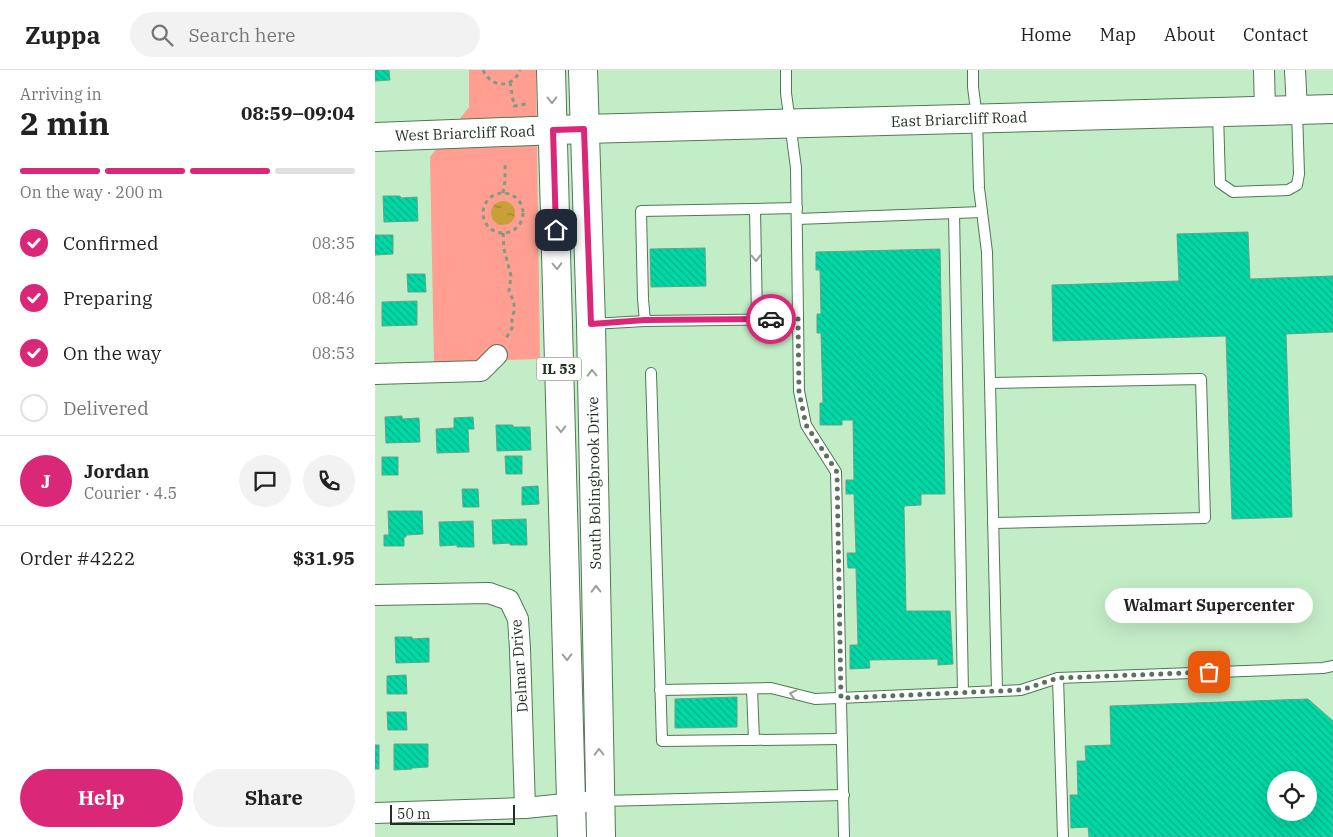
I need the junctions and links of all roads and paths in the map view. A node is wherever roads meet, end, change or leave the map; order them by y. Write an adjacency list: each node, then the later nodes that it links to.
1 (483, 70): 9 (path)
2 (520, 70): 9 (path)
3 (551, 70): 18 (main road, IL 53, one-way to 18)
4 (583, 70): 17 (main road, IL 53)
5 (786, 70): 16 (lane)
6 (973, 70): 15 (lane)
7 (1264, 70): 13 (street)
8 (1295, 70): 12 (street)
9 (510, 82): 10 (path)
10 (526, 104)
11 (1333, 109): 12 (main road, East Briarcliff Road)
12 (1297, 110): 13 (main road, East Briarcliff Road); 14 (lane)
13 (1265, 111): 14 (main road, East Briarcliff Road)
14 (1218, 112): 15 (main road, East Briarcliff Road)
15 (977, 118): 16 (main road, East Briarcliff Road); 23 (lane)
16 (790, 123): 17 (main road, East Briarcliff Road); 24 (lane)
17 (584, 129): 18 (main road, West Briarcliff Road); 30 (main road, South Bolingbrook Drive / IL 53)
18 (553, 130): 19 (main road, West Briarcliff Road); 48 (main road, South Bolingbrook Drive / IL 53, one-way to 48)
19 (375, 137)
20 (505, 165): 21 (path)
21 (503, 193): 26 (path); 26 (path)
22 (755, 209): 24 (lane); 27 (lane, one-way to 27); 29 (lane)
23 (982, 212): 25 (lane); 34 (lane)
24 (797, 213): 25 (lane); 28 (lane)
25 (954, 213): 42 (lane)
26 (503, 233): 31 (path)
27 (757, 319): 28 (lane); 29 (lane)
28 (798, 319): 43 (lane)
29 (645, 320): 30 (lane)
30 (591, 324): 47 (main road, South Bolingbrook Drive / IL 53, one-way to 30)
31 (497, 355): 33 (street)
32 (651, 373): 40 (lane)
33 (375, 374)
34 (990, 383): 35 (lane); 35 (lane)
35 (993, 523): 41 (lane)
36 (375, 595): 49 (street, Delmar Drive)
37 (1333, 666): 38 (lane)
38 (1058, 678): 41 (lane); 54 (lane)
39 (752, 688): 40 (lane); 43 (lane, one-way to 39); 44 (lane)
40 (661, 690): 44 (lane)
41 (997, 690): 42 (lane)
42 (963, 692): 43 (lane)
43 (841, 698): 45 (lane)
44 (754, 740): 45 (lane)
45 (842, 740): 46 (lane)
46 (843, 795): 47 (lane); 53 (lane)
47 (601, 801): 48 (street); 52 (main road, South Bolingbrook Drive / IL 53)
48 (571, 804): 49 (street); 51 (main road, South Bolingbrook Drive / IL 53)
49 (525, 808): 50 (street)
50 (375, 813)
51 (571, 837)
52 (601, 837)
53 (845, 837)
54 (1063, 837)

